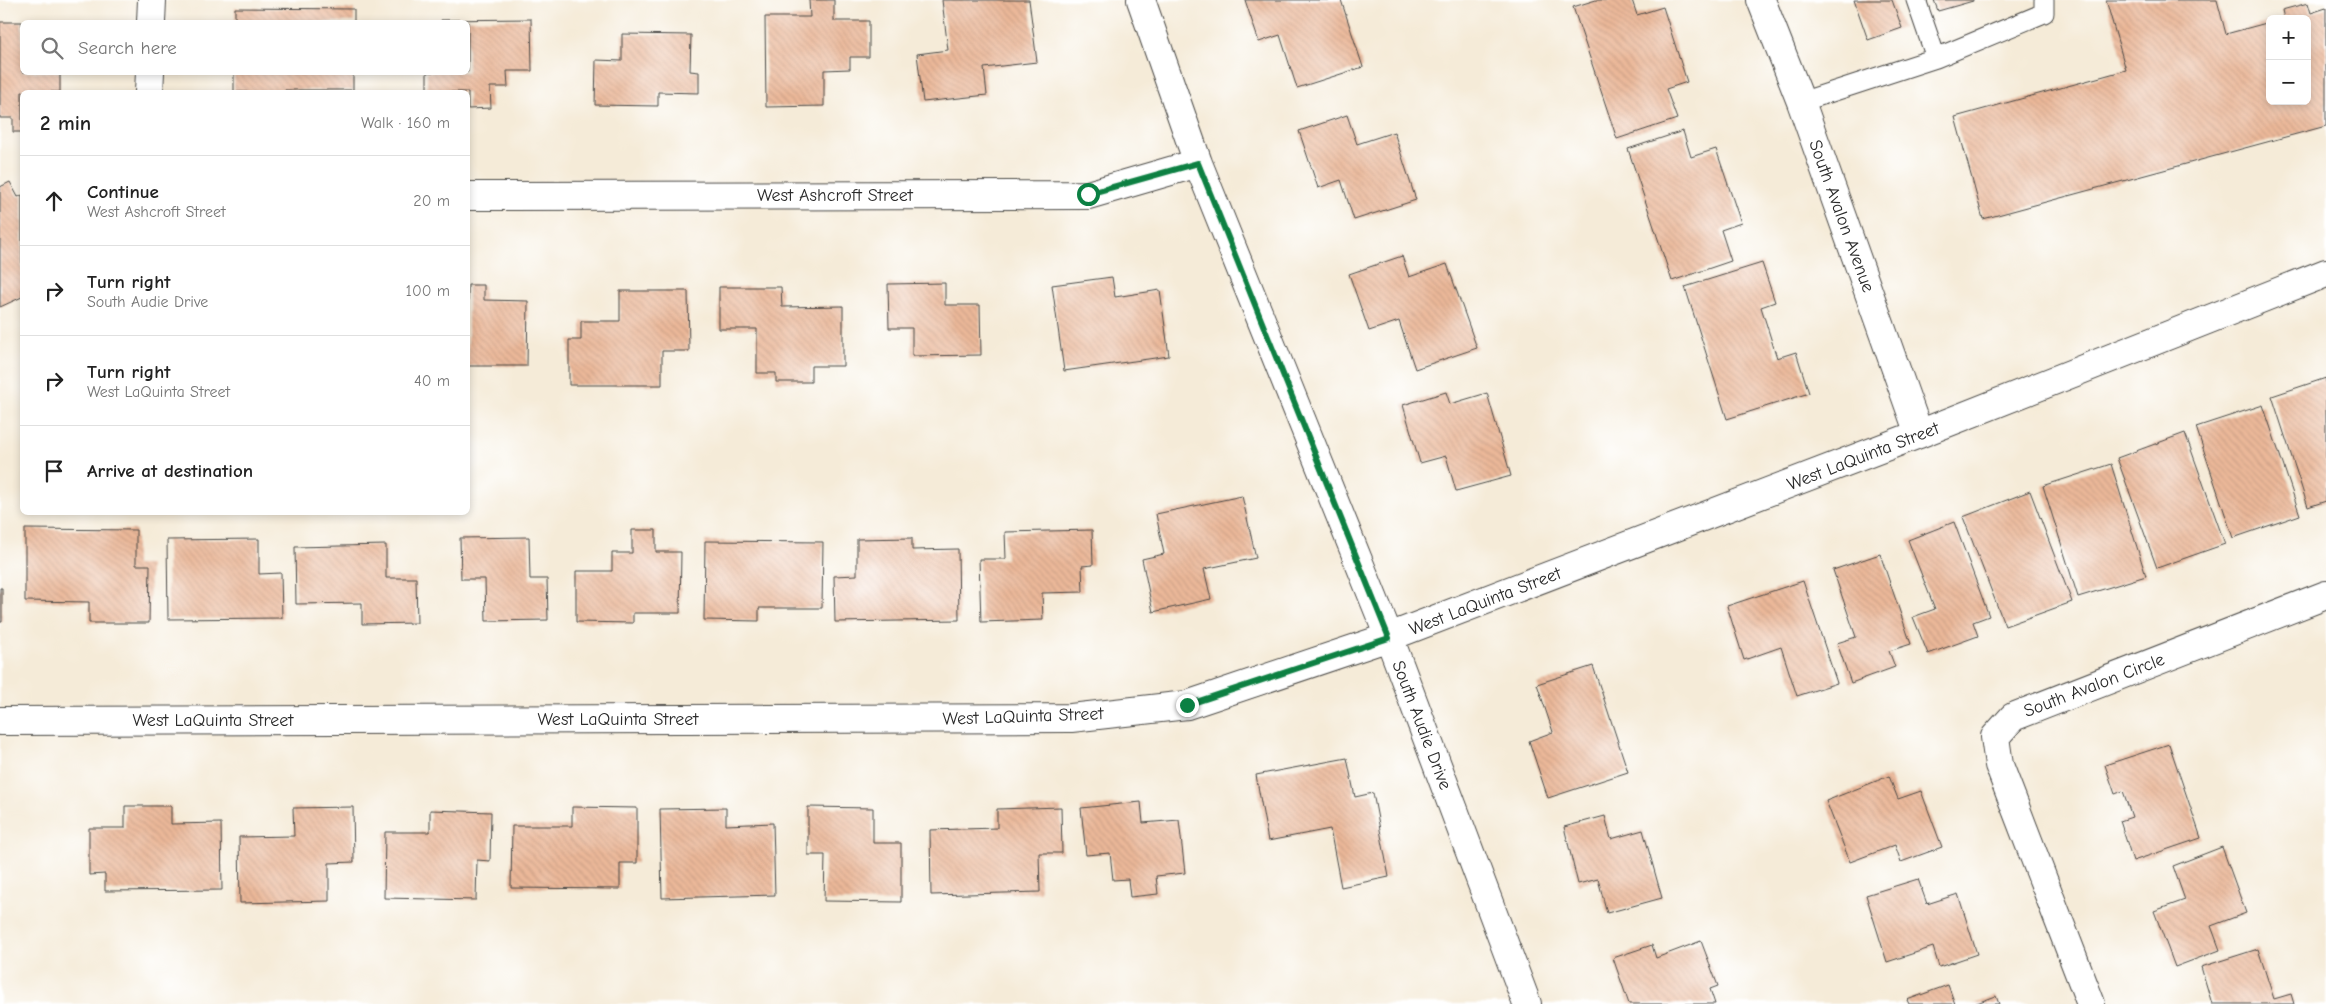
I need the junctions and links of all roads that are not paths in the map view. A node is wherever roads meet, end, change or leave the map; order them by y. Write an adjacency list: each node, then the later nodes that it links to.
1 (152, 0): 6 (street)
2 (1141, 0): 11 (street, South Audie Drive)
3 (1761, 0): 10 (street, South Avalon Avenue)
4 (1916, 0): 7 (lane)
5 (2044, 0): 7 (lane)
6 (151, 20)
7 (1936, 58): 10 (lane)
8 (150, 75): 9 (street)
9 (149, 90)
10 (1801, 102): 14 (street, South Avalon Avenue)
11 (1198, 163): 12 (street, West Ashcroft Street); 16 (street, South Audie Drive)
12 (470, 196)
13 (2326, 273): 14 (street, West LaQuinta Street)
14 (1919, 434): 16 (street, West LaQuinta Street)
15 (2326, 595): 19 (street, South Avalon Circle)
16 (1389, 638): 17 (street, West LaQuinta Street); 18 (street, South Audie Drive)
17 (0, 721)
18 (1527, 1004)
19 (2091, 1004)

